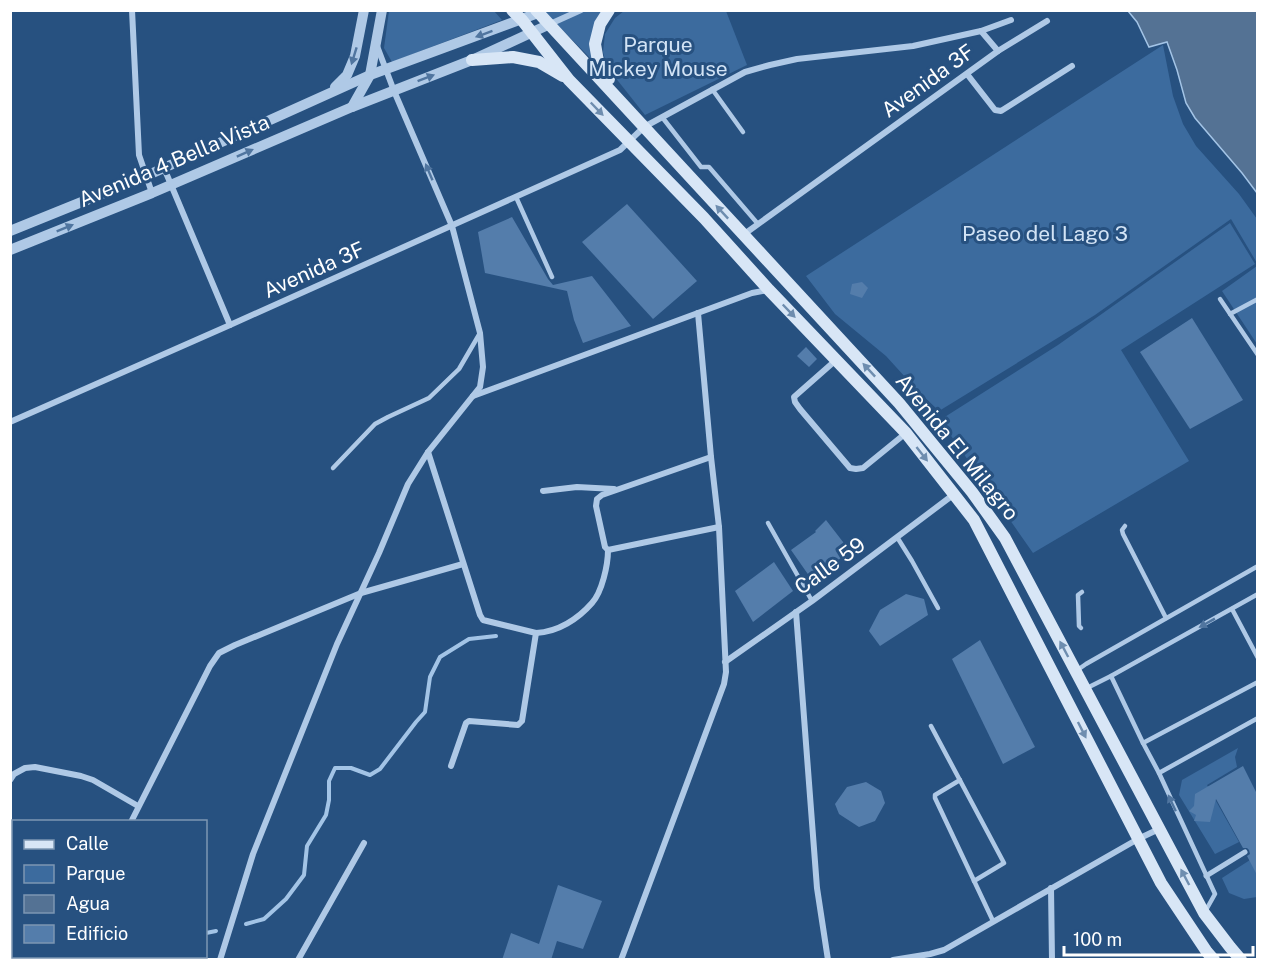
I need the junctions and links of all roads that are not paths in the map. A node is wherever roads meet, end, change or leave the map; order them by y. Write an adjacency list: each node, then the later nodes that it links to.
1 (132, 10): 32 (street)
2 (364, 10): 24 (street, Avenida 4 Bella Vista, one-way to 24)
3 (382, 10): 14 (street)
4 (512, 10): 8 (main road, Avenida El Milagro)
5 (581, 10): 11 (street)
6 (609, 10): 26 (main road)
7 (539, 11): 8 (street, Avenida 4 Bella Vista); 11 (main road, Avenida El Milagro)
8 (522, 20): 13 (main road, Avenida El Milagro); 18 (street, Avenida 4 Bella Vista, one-way to 18)
9 (1011, 20): 12 (street)
10 (1047, 21): 15 (street)
11 (550, 24): 13 (street, Avenida 4 Bella Vista); 26 (main road, Avenida El Milagro)
12 (981, 31): 15 (street, Avenida 3F); 22 (street, Avenida 3F)
13 (532, 32): 16 (street, Avenida 4 Bella Vista); 21 (main road, Avenida El Milagro)
14 (376, 44): 18 (street); 20 (street)
15 (998, 51): 19 (street, Avenida 3F)
16 (472, 60): 21 (main road); 23 (street, Avenida 4 Bella Vista, one-way to 16)
17 (1072, 66): 19 (street)
18 (386, 69): 20 (street, Avenida 4 Bella Vista); 23 (street)
19 (967, 74): 36 (street, Avenida 3F)
20 (370, 75): 24 (street, Avenida 4 Bella Vista); 25 (street)
21 (569, 80): 30 (main road, Avenida El Milagro, one-way to 30)
22 (712, 89): 27 (street, Avenida 3F); 29 (lane)
23 (394, 91): 25 (street, Avenida 4 Bella Vista); 37 (street, one-way to 23)
24 (328, 94): 31 (street, Avenida 4 Bella Vista)
25 (352, 106): 33 (street, Avenida 4 Bella Vista, one-way to 25)
26 (628, 110): 28 (main road, Avenida El Milagro)
27 (662, 117): 28 (street, Avenida 3F); 36 (lane)
28 (644, 127): 30 (street, Avenida 3F); 39 (main road, Avenida El Milagro, one-way to 28)
29 (742, 132)
30 (628, 142): 35 (street, Avenida 3F); 42 (main road, Avenida El Milagro)
31 (164, 168): 32 (street, Avenida 4 Bella Vista); 33 (street)
32 (146, 176): 34 (street); 38 (street, Avenida 4 Bella Vista)
33 (171, 185): 34 (street, Avenida 4 Bella Vista); 47 (street)
34 (152, 193): 40 (street, Avenida 4 Bella Vista, one-way to 34)
35 (516, 197): 37 (street, Avenida 3F); 41 (lane)
36 (758, 224): 39 (street, Avenida 3F)
37 (452, 226): 47 (street, Avenida 3F); 48 (street)
38 (10, 231)
39 (743, 235): 79 (main road, Avenida El Milagro, one-way to 39)
40 (10, 250)
41 (552, 277)
42 (769, 290): 45 (street); 50 (main road, Avenida El Milagro, one-way to 50)
43 (1257, 298): 46 (lane)
44 (1220, 299): 46 (lane)
45 (698, 313): 51 (street); 55 (street)
46 (1230, 314): 49 (lane)
47 (230, 325): 52 (street, Avenida 3F)
48 (480, 333): 51 (street); 56 (lane)
49 (1257, 355)
50 (836, 359): 53 (main road, Avenida El Milagro); 53 (street)
51 (473, 396): 54 (street)
52 (10, 422)
53 (906, 433): 59 (main road, Avenida El Milagro, one-way to 59)
54 (428, 452): 65 (street); 68 (street)
55 (711, 457): 57 (street); 62 (street)
56 (333, 468)
57 (617, 489): 58 (street); 64 (street)
58 (543, 491)
59 (953, 495): 63 (street, Calle 59); 93 (main road, Avenida El Milagro, one-way to 93)
60 (768, 523): 70 (lane)
61 (1125, 526): 74 (lane)
62 (720, 527): 64 (street); 78 (street)
63 (897, 537): 70 (street, Calle 59); 71 (lane)
64 (608, 550): 76 (street)
65 (463, 564): 68 (street); 76 (street)
66 (1257, 566): 74 (lane)
67 (1082, 592): 75 (lane)
68 (361, 593): 90 (street); 101 (street)
69 (1257, 594): 72 (lane)
70 (812, 601): 73 (street, Calle 59)
71 (938, 608)
72 (1232, 609): 77 (lane); 80 (lane, one-way to 80)
73 (795, 612): 78 (street, Calle 59); 104 (street)
74 (1166, 618): 79 (lane)
75 (1081, 628)
76 (536, 633): 86 (street)
77 (1257, 658)
78 (725, 662): 103 (street)
79 (1076, 671): 82 (main road, Avenida El Milagro)
80 (1111, 676): 82 (lane); 85 (lane)
81 (1257, 682): 85 (lane)
82 (1085, 689): 92 (main road, Avenida El Milagro)
83 (1257, 718): 87 (lane)
84 (931, 726): 89 (lane)
85 (1143, 743): 87 (lane)
86 (451, 766)
87 (1159, 773): 96 (lane, one-way to 87)
88 (10, 780): 90 (street)
89 (960, 780): 97 (lane); 97 (lane)
90 (138, 806): 91 (street)
91 (132, 820)
92 (1160, 828): 93 (street); 99 (main road, Avenida El Milagro, one-way to 92)
93 (1138, 839): 98 (street); 107 (main road, Avenida El Milagro)
94 (364, 843): 102 (street)
95 (1245, 852): 96 (street)
96 (1206, 876): 99 (lane)
97 (974, 881): 100 (lane)
98 (1051, 888): 100 (street); 106 (street)
99 (1204, 913): 108 (main road, Avenida El Milagro)
100 (993, 921): 105 (street)
101 (220, 960)
102 (298, 960)
103 (621, 960)
104 (828, 960)
105 (893, 960)
106 (1052, 960)
107 (1214, 960)
108 (1241, 960)

